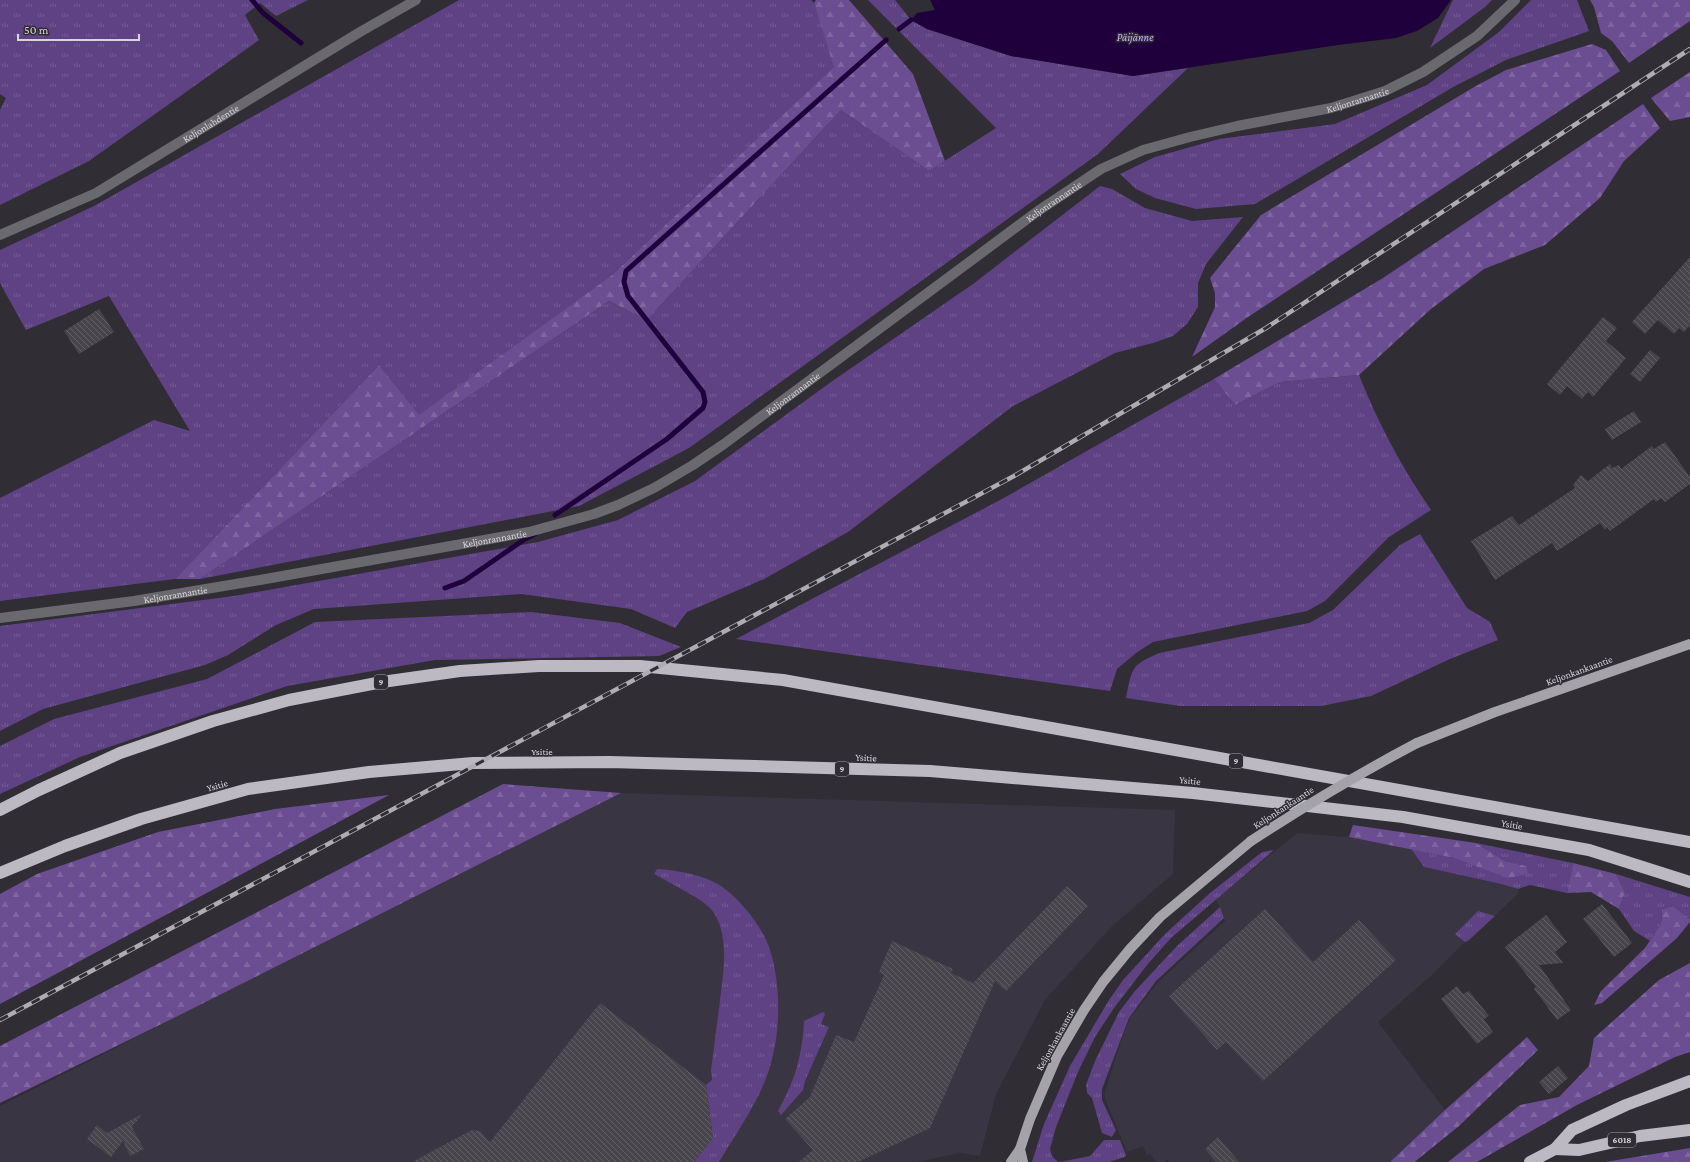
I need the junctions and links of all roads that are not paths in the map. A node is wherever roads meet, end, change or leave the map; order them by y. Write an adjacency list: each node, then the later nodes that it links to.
1 (416, 0): 3 (street, Keljonlahdentie)
2 (1515, 0): 4 (street, Keljonrannantie)
3 (0, 235)
4 (0, 618)
5 (1690, 644): 12 (main road, Keljonkankaantie, bridge)
6 (0, 810): 7 (highway, 9)
7 (1690, 842)
8 (0, 873): 9 (highway, Ysitie / 9)
9 (1690, 882)
10 (1690, 1081): 13 (highway, 6018)
11 (1690, 1130): 13 (highway, 6018)
12 (1020, 1149): 14 (main road, Keljonkankaantie); 15 (main road)
13 (1555, 1149): 16 (highway, 6018)
14 (1011, 1162)
15 (1023, 1162)
16 (1530, 1162)

